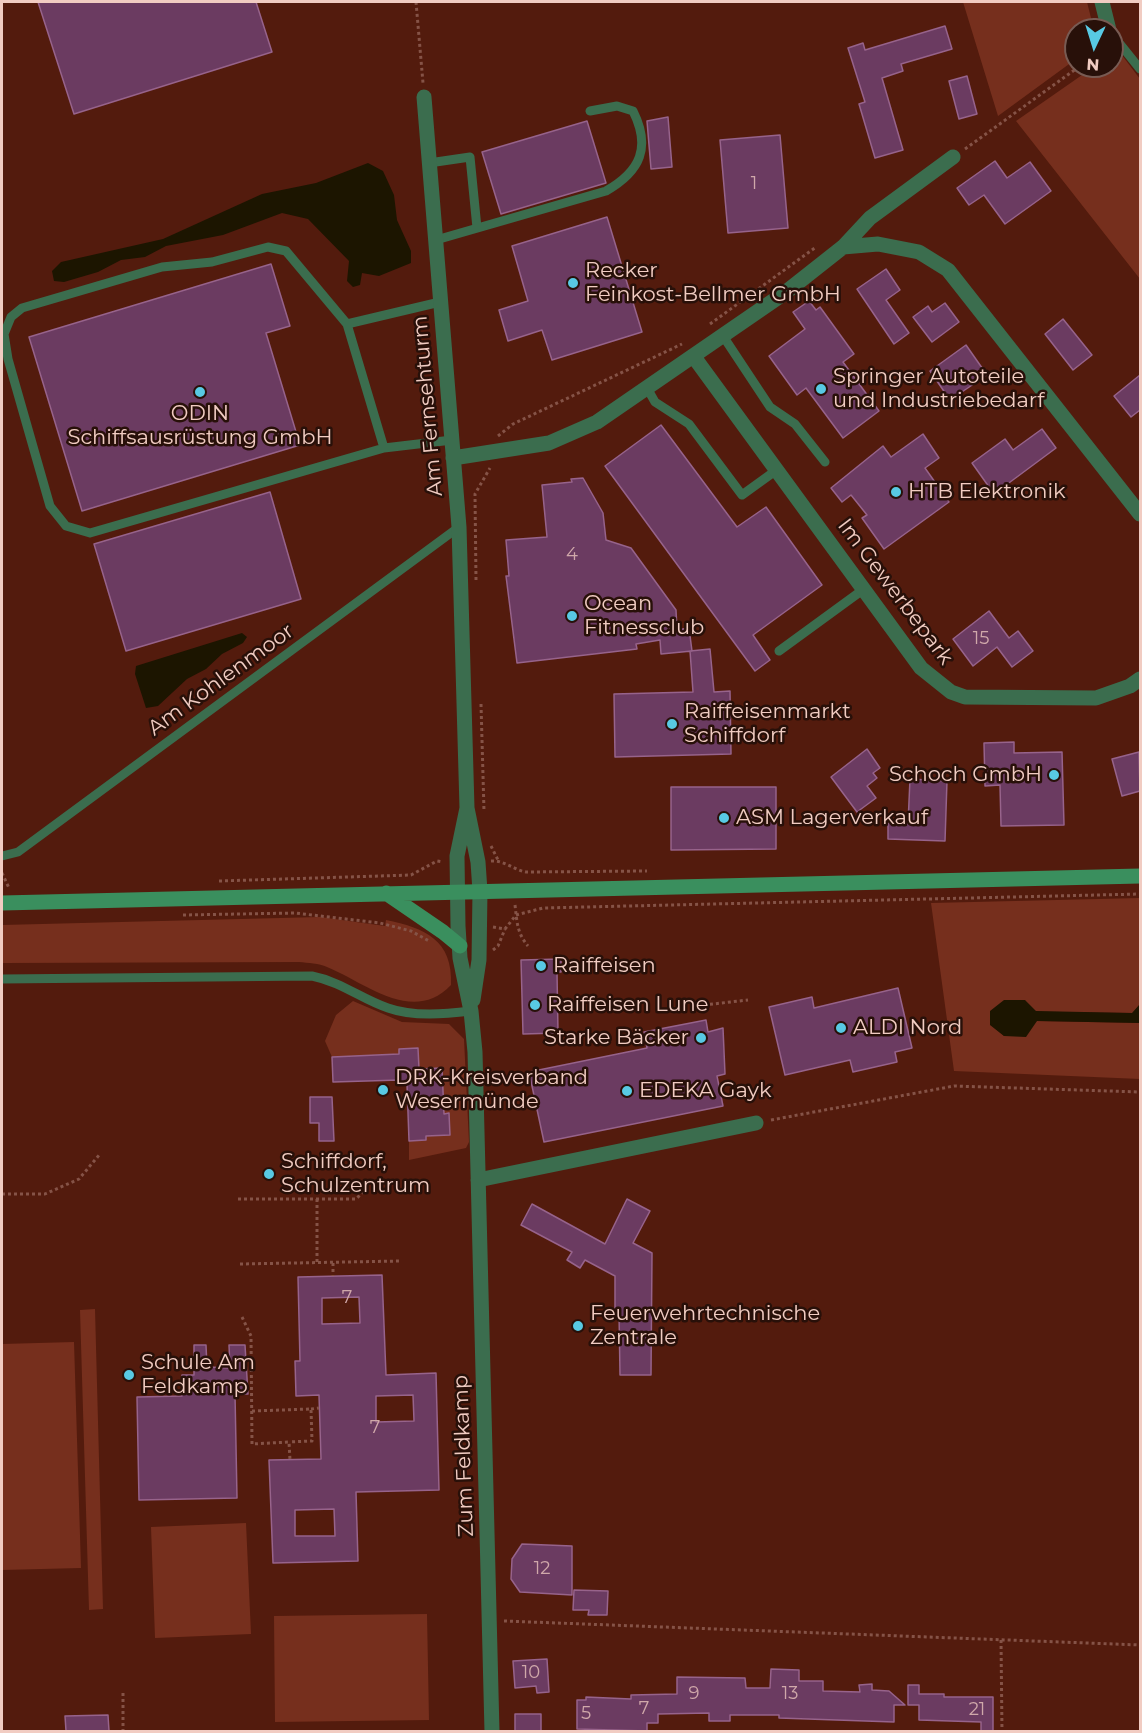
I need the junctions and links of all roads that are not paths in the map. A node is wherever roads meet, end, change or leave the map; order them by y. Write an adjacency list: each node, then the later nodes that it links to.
1 (1102, 2): 2 (street)
2 (1107, 18)
3 (1124, 49): 4 (lane)
4 (1140, 69)
5 (424, 97): 8 (street, Am Fernsehturm)
6 (590, 111): 9 (lane)
7 (953, 157): 11 (street)
8 (429, 163): 9 (lane); 10 (street, Am Fernsehturm)
9 (477, 228): 10 (lane)
10 (435, 240): 12 (street, Am Fernsehturm)
11 (843, 247): 14 (street); 22 (street)
12 (441, 302): 13 (lane); 17 (street, Am Fernsehturm)
13 (347, 324): 18 (lane); 18 (lane)
14 (723, 336): 15 (street); 20 (lane)
15 (694, 357): 16 (street); 21 (street, Im Gewerbepark)
16 (647, 388): 19 (street); 21 (lane)
17 (452, 440): 18 (lane); 19 (street, Am Fernsehturm)
18 (384, 448)
19 (453, 458): 23 (street, Am Fernsehturm)
20 (825, 462)
21 (778, 469): 24 (street, Im Gewerbepark)
22 (1140, 513)
23 (459, 527): 27 (street, Am Fernsehturm); 28 (lane, Am Kohlenmoor)
24 (864, 589): 25 (lane); 26 (street, Im Gewerbepark)
25 (779, 651)
26 (1140, 679)
27 (468, 808): 30 (street, Am Fernsehturm); 31 (street, Am Fernsehturm)
28 (2, 856)
29 (1140, 876): 30 (main road)
30 (480, 891): 31 (main road); 36 (street, Zum Feldkamp)
31 (458, 892): 32 (main road); 34 (street, Zum Feldkamp)
32 (386, 893): 33 (main road); 34 (main road)
33 (2, 903)
34 (459, 946): 36 (street, Zum Feldkamp)
35 (2, 979): 36 (lane)
36 (471, 1011): 38 (street, Zum Feldkamp)
37 (756, 1123): 38 (street)
38 (478, 1180): 39 (street, Zum Feldkamp)
39 (492, 1731)

